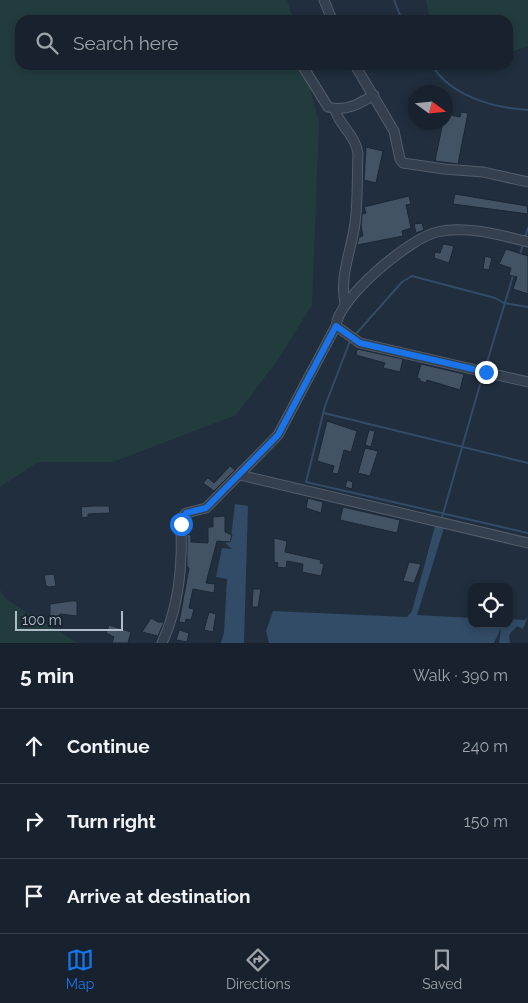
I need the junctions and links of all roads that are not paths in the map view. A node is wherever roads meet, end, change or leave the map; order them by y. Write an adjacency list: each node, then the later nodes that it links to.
1 (324, 0): 2 (street)
2 (330, 15)
3 (305, 70): 6 (street)
4 (358, 70): 5 (street)
5 (374, 95): 6 (street); 7 (street)
6 (335, 109): 9 (street)
7 (528, 182)
8 (528, 242): 9 (street)
9 (345, 303): 10 (street)
10 (336, 326): 11 (street); 12 (street)
11 (528, 382)
12 (240, 475): 13 (street); 14 (street)
13 (528, 543)
14 (162, 643)

